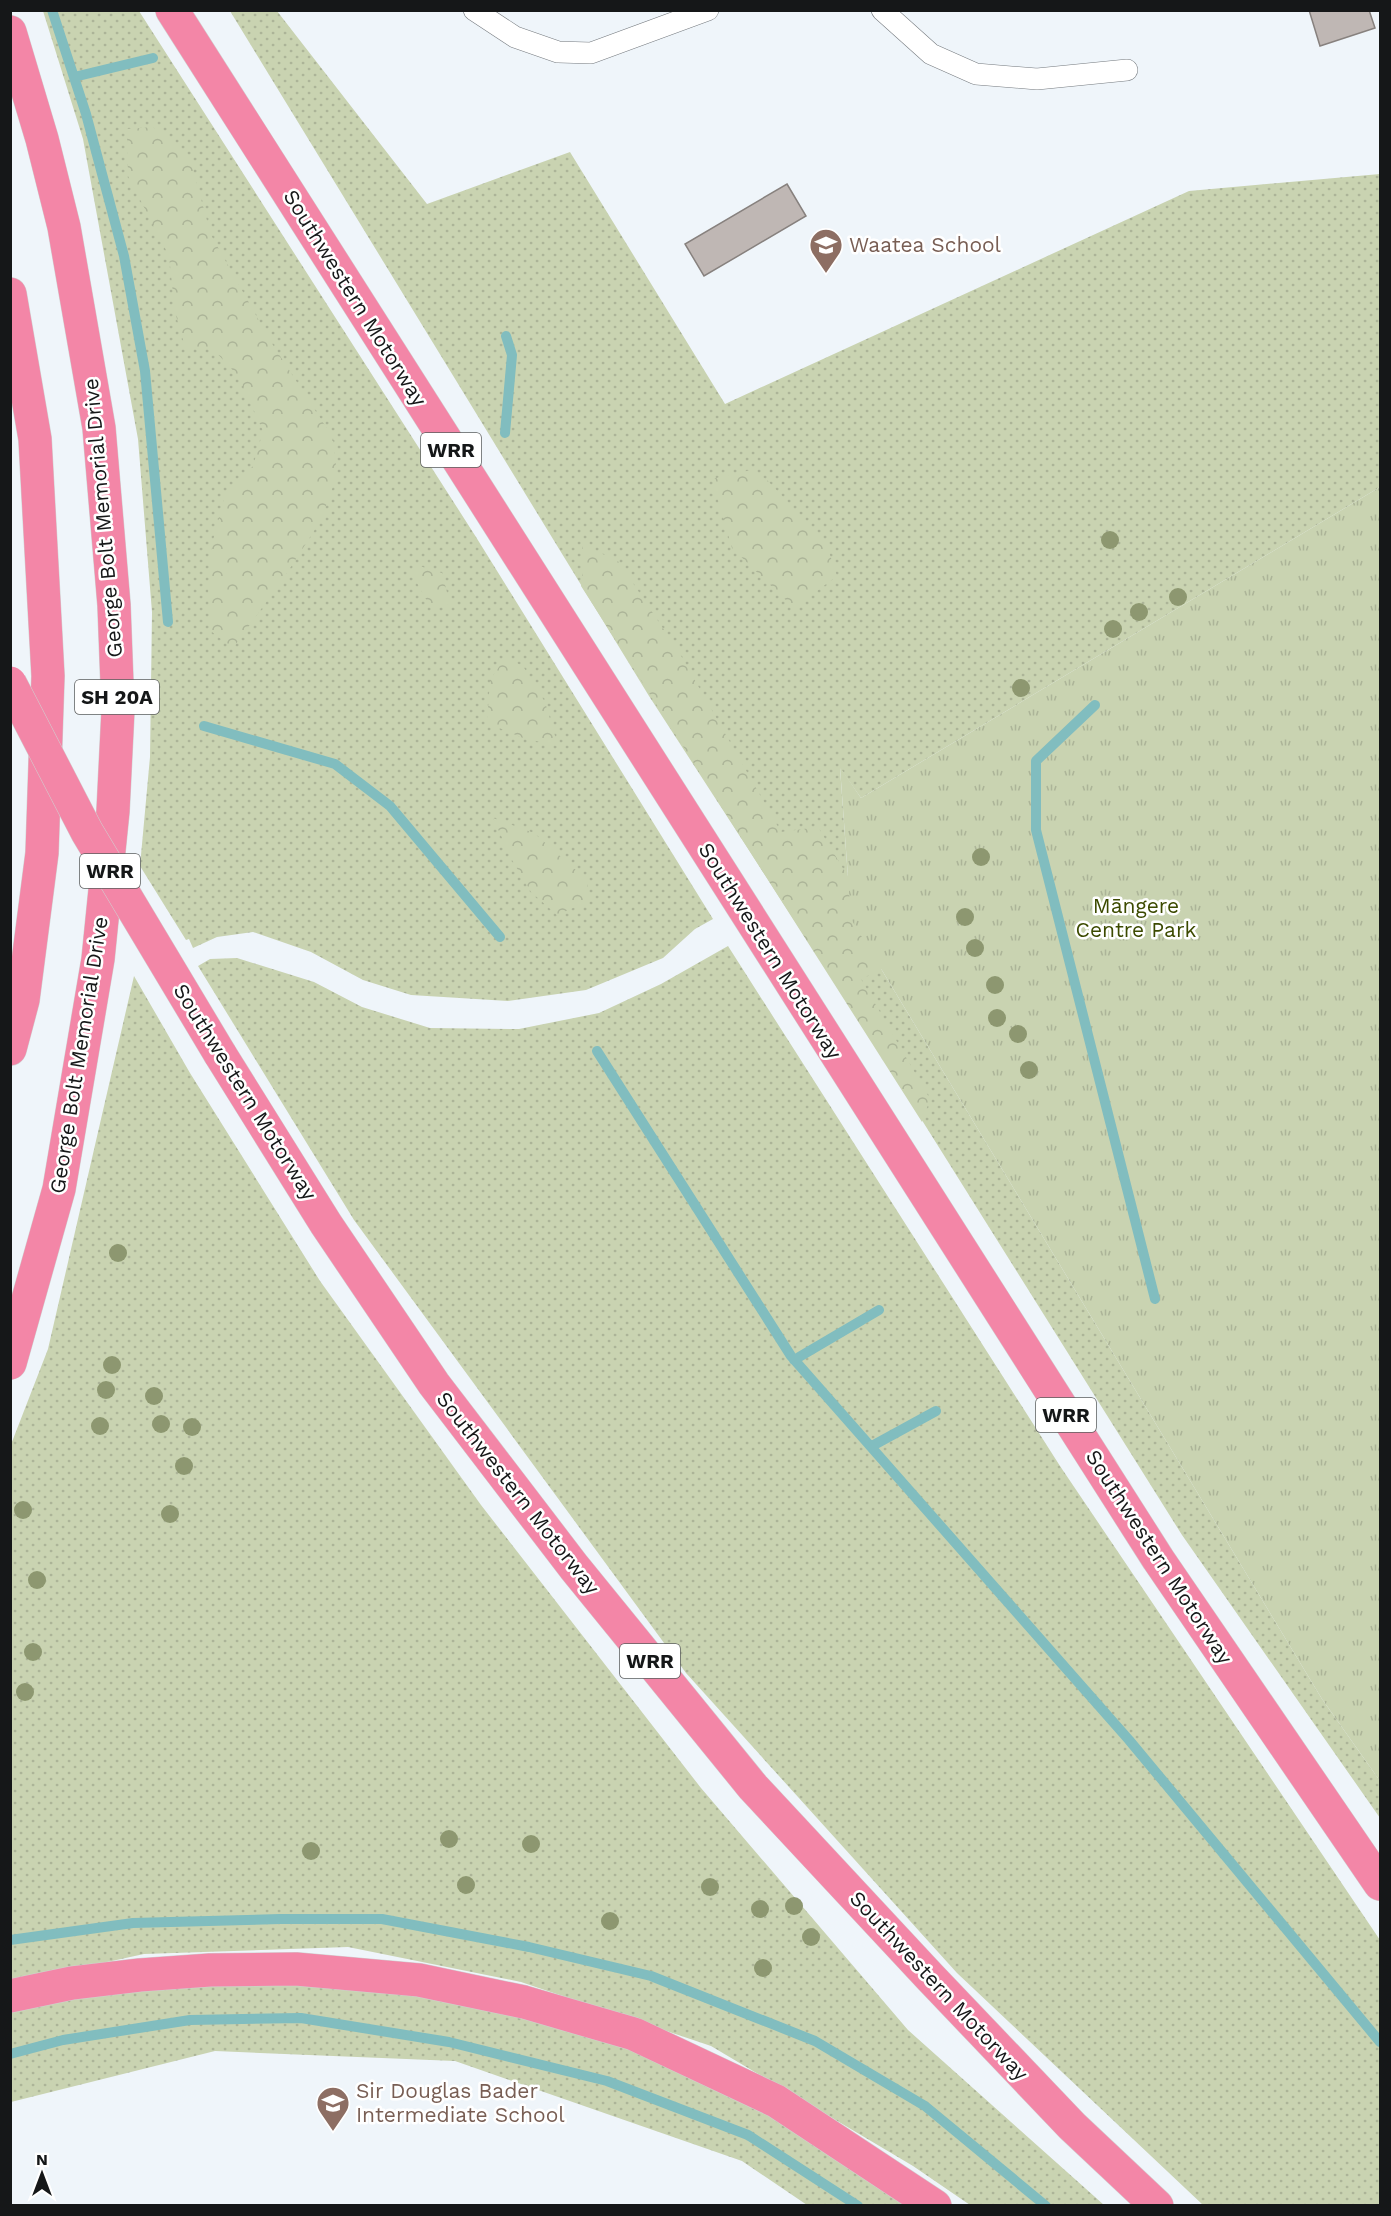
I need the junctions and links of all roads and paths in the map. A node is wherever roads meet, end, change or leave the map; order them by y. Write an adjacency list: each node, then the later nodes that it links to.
1 (172, 10): 11 (highway, Southwestern Motorway / WRR)
2 (474, 10): 3 (lane)
3 (708, 10)
4 (882, 10): 6 (lane)
5 (10, 32): 10 (highway, George Bolt Memorial Drive / SH 20A)
6 (1127, 70)
7 (10, 294): 9 (highway, SH 20A)
8 (10, 683): 14 (highway, Southwestern Motorway / WRR, bridge)
9 (10, 1049)
10 (10, 1363)
11 (1380, 1884)
12 (10, 1996): 13 (highway)
13 (935, 2205)
14 (1157, 2205)

